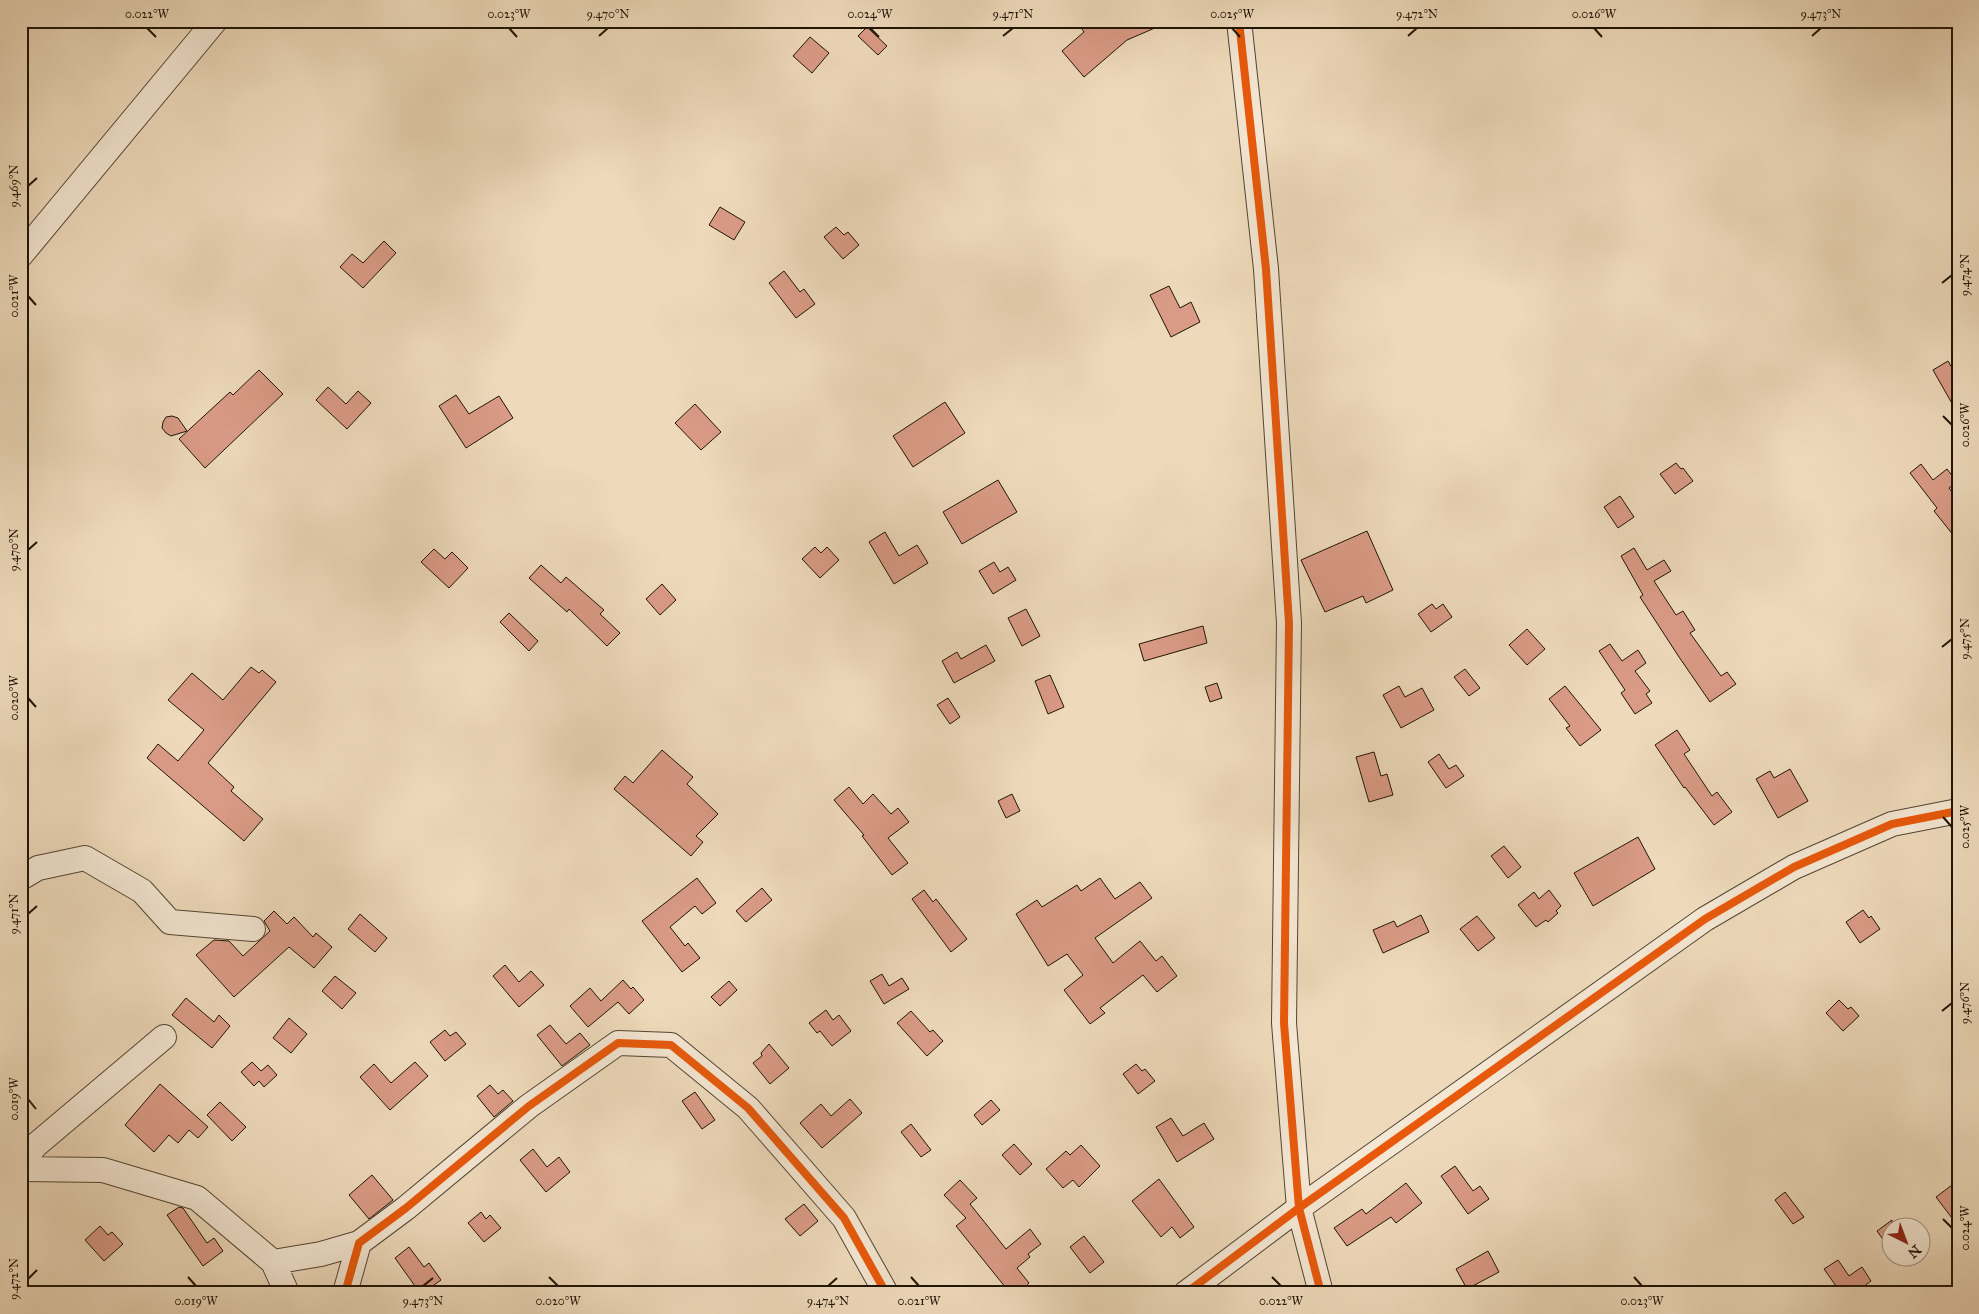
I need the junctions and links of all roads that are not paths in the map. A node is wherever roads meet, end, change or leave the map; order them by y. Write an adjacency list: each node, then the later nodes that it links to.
1 (215, 21): 3 (street)
2 (1239, 21): 10 (street)
3 (21, 255)
4 (1958, 811): 10 (street)
5 (21, 878): 6 (street)
6 (253, 929)
7 (164, 1037): 8 (street)
8 (21, 1163)
9 (21, 1169): 12 (street)
10 (1298, 1208): 16 (street); 17 (street)
11 (359, 1244): 12 (street); 14 (street); 15 (street)
12 (273, 1262): 13 (street)
13 (288, 1293)
14 (345, 1293)
15 (886, 1293)
16 (1186, 1293)
17 (1321, 1293)

